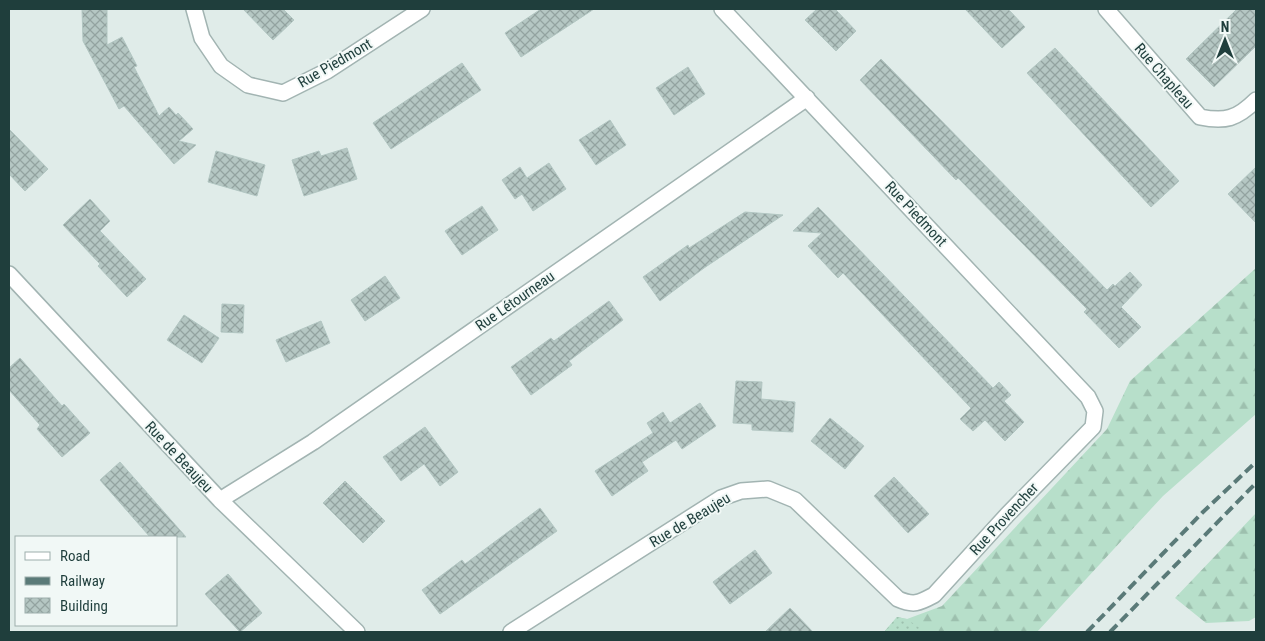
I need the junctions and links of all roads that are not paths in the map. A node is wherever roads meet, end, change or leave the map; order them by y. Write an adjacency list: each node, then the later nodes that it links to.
1 (194, 9): 2 (street, Rue Piedmont)
2 (422, 9)
3 (722, 9): 5 (street, Rue Piedmont)
4 (1106, 9): 6 (street, Rue Chapleau)
5 (807, 98): 8 (street, Rue Piedmont); 9 (street, Rue Létourneau)
6 (1256, 100)
7 (9, 274): 9 (street, Rue de Beaujeu)
8 (1093, 428): 10 (street, Rue Provencher)
9 (220, 500): 11 (street, Rue de Beaujeu)
10 (911, 604): 12 (street, Rue de Beaujeu)
11 (357, 632)
12 (511, 632)

